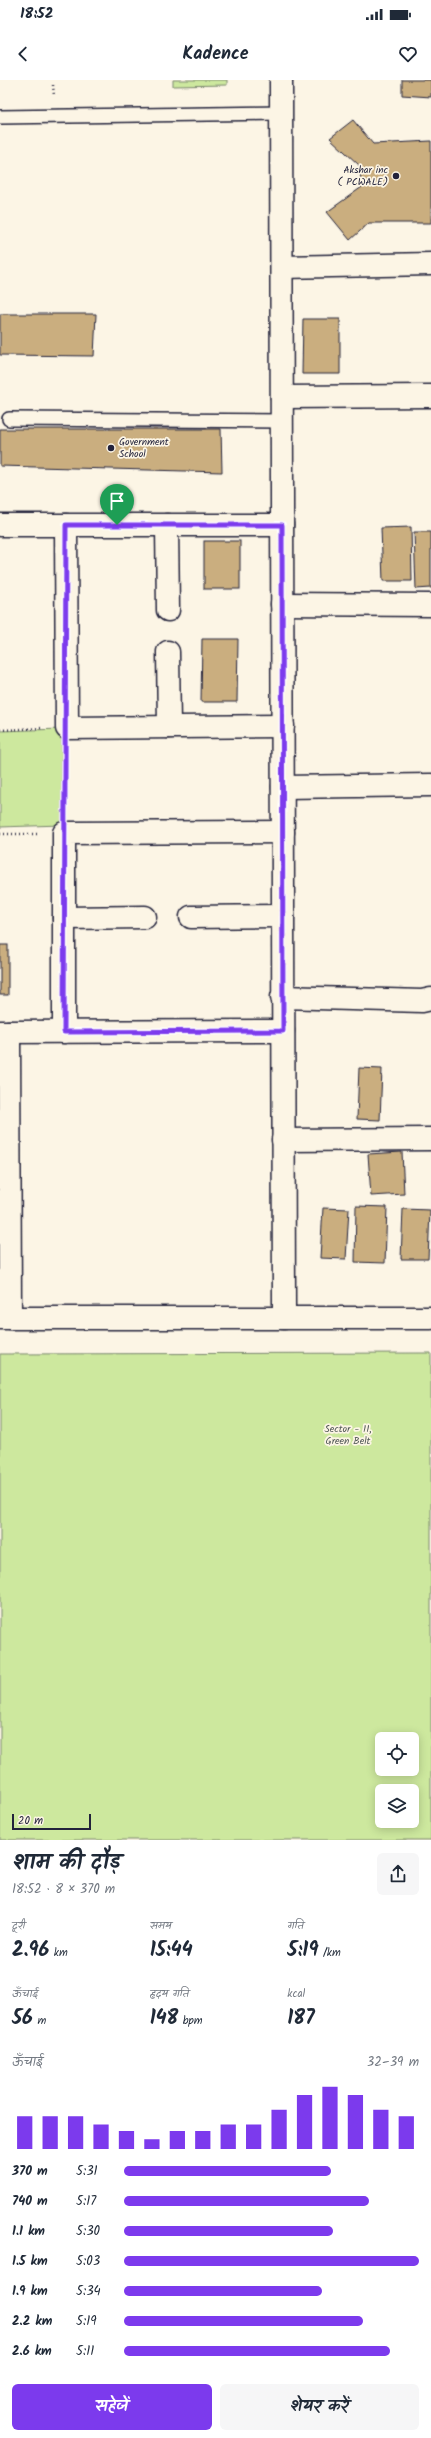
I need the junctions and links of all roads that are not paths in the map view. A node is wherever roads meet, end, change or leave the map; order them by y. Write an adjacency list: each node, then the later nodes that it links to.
1 (281, 80): 2 (street)
2 (282, 112): 3 (lane); 5 (street)
3 (0, 117)
4 (431, 264): 5 (street)
5 (282, 267): 7 (street)
6 (431, 396): 7 (street)
7 (282, 397): 9 (street)
8 (9, 419): 9 (lane)
9 (282, 421): 13 (street)
10 (0, 525): 11 (street)
11 (66, 525): 12 (street); 19 (street)
12 (167, 525): 13 (street); 16 (street)
13 (282, 525): 14 (street)
14 (282, 604): 15 (street); 18 (street)
15 (431, 605)
16 (168, 610)
17 (168, 652): 19 (street)
18 (283, 726): 19 (street); 21 (street)
19 (169, 727)
20 (431, 785): 21 (street)
21 (283, 787): 22 (street)
22 (283, 832): 23 (street); 26 (street)
23 (283, 916): 25 (street); 27 (street)
24 (145, 917): 26 (street)
25 (191, 917)
26 (64, 918): 31 (street)
27 (282, 997): 28 (street); 29 (street)
28 (431, 999)
29 (283, 1031): 31 (street); 33 (street)
30 (5, 1032): 31 (street); 34 (street)
31 (64, 1032)
32 (431, 1139): 33 (street)
33 (283, 1140): 35 (street)
34 (5, 1318): 35 (street)
35 (284, 1318): 36 (street)
36 (431, 1318)

